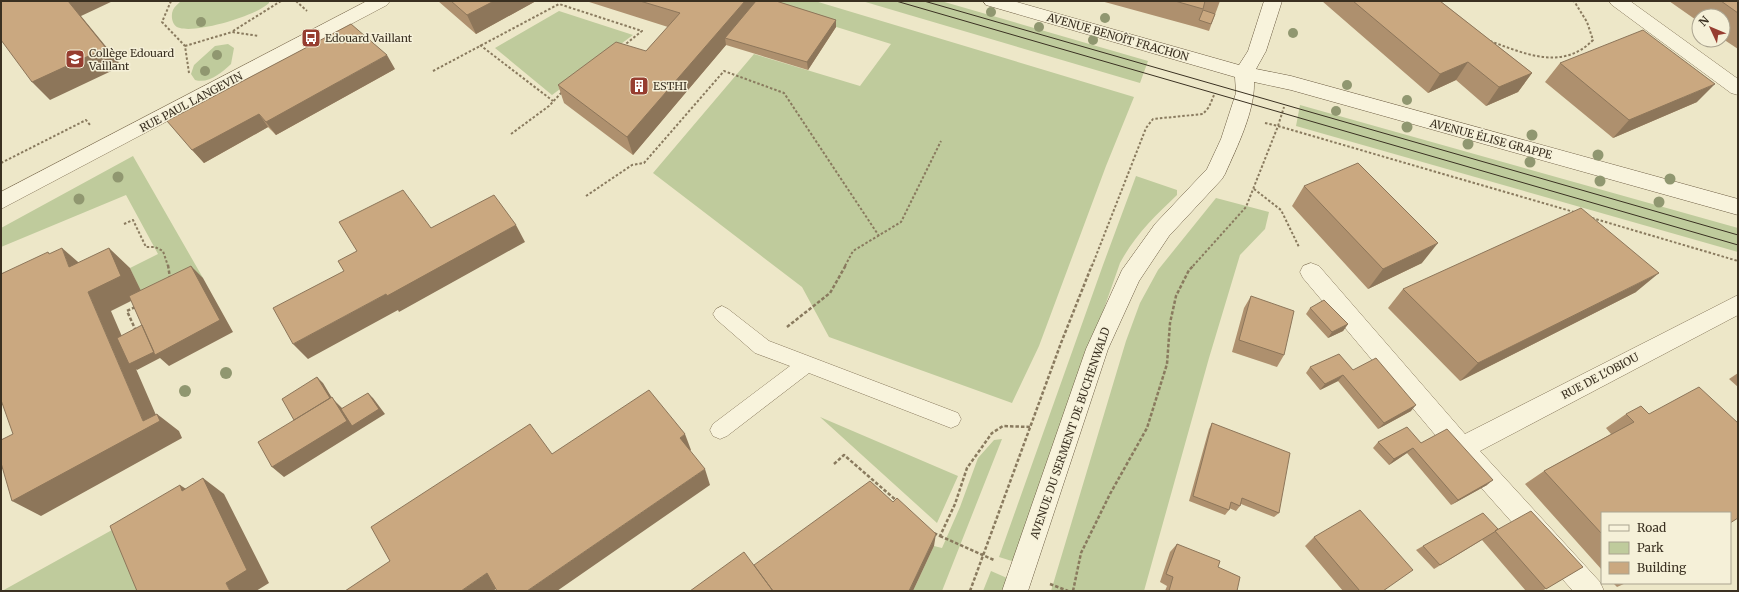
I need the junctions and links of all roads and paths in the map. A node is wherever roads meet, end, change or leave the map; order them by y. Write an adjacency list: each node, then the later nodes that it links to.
1 (171, 1): 14 (path)
2 (281, 1): 10 (path)
3 (296, 1): 9 (path)
4 (381, 1): 29 (street, RUE PAUL LANGEVIN)
5 (992, 1): 17 (street, AVENUE BENOÎT FRACHON)
6 (1273, 1): 17 (street)
7 (1574, 1): 12 (path)
8 (1618, 1): 20 (street)
9 (307, 12)
10 (232, 32): 11 (path); 14 (path)
11 (260, 36)
12 (1483, 39)
13 (480, 45): 15 (path); 16 (path); 21 (path)
14 (185, 46): 18 (path)
15 (617, 50)
16 (433, 71)
17 (1244, 73): 30 (street, AVENUE ÉLISE GRAPPE); 54 (street, AVENUE DU SERMENT DE BUCHENWALD)
18 (189, 79)
19 (567, 88): 21 (path)
20 (1738, 88)
21 (553, 101): 24 (path)
22 (1209, 107): 45 (path)
23 (91, 126): 26 (path)
24 (510, 134)
25 (941, 141): 34 (path)
26 (1, 163)
27 (1254, 189): 31 (path); 36 (path); 55 (path)
28 (586, 196): 34 (path)
29 (1, 202)
30 (1738, 207)
31 (1578, 214)
32 (1586, 216): 35 (path)
33 (124, 224): 37 (path)
34 (879, 236): 40 (path)
35 (1738, 260)
36 (1311, 272): 47 (street)
37 (168, 282)
38 (1738, 304): 47 (street, RUE DE L'OBIOU)
39 (139, 305): 42 (path)
40 (812, 307)
41 (722, 314): 43 (lane)
42 (139, 337)
43 (807, 364): 44 (lane); 46 (lane)
44 (952, 419)
45 (1030, 427): 51 (path); 53 (path)
46 (720, 430)
47 (1462, 448): 56 (street)
48 (834, 464): 49 (path)
49 (902, 506)
50 (931, 532): 51 (path)
51 (940, 536): 52 (path)
52 (960, 545)
53 (970, 591)
54 (1015, 591)
55 (1073, 591)
56 (1591, 591)

